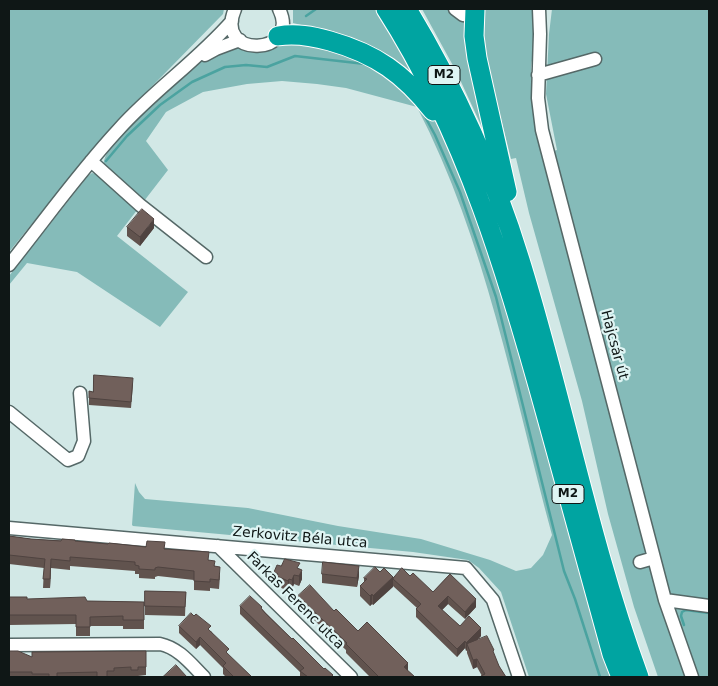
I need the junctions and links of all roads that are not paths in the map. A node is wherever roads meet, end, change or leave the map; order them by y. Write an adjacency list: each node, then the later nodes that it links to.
1 (235, 9): 8 (street)
2 (386, 9): 13 (highway, M2)
3 (407, 9): 16 (highway, M2)
4 (455, 9): 6 (street)
5 (538, 11): 12 (street, Hajcsár út)
6 (475, 12): 16 (highway)
7 (282, 18): 9 (street); 13 (highway)
8 (232, 21): 9 (street); 11 (street)
9 (240, 40): 11 (street)
10 (595, 59): 12 (street)
11 (188, 65): 14 (street)
12 (538, 75): 22 (street, Hajcsár út)
13 (455, 139): 30 (highway, M2)
14 (91, 161): 15 (street); 17 (street)
15 (206, 257)
16 (520, 259): 31 (highway, M2)
17 (9, 265)
18 (80, 393): 19 (street)
19 (9, 412)
20 (9, 528): 21 (street, Zerkovitz Béla utca)
21 (218, 546): 28 (street, Farkas Ferenc utca); 29 (street, Zerkovitz Béla utca)
22 (654, 558): 23 (street); 24 (street, Hajcsár út)
23 (640, 562)
24 (665, 600): 25 (street); 32 (street, Hajcsár út)
25 (709, 606)
26 (9, 645): 27 (street)
27 (204, 677)
28 (351, 677)
29 (519, 677)
30 (621, 677)
31 (639, 677)
32 (692, 677)

